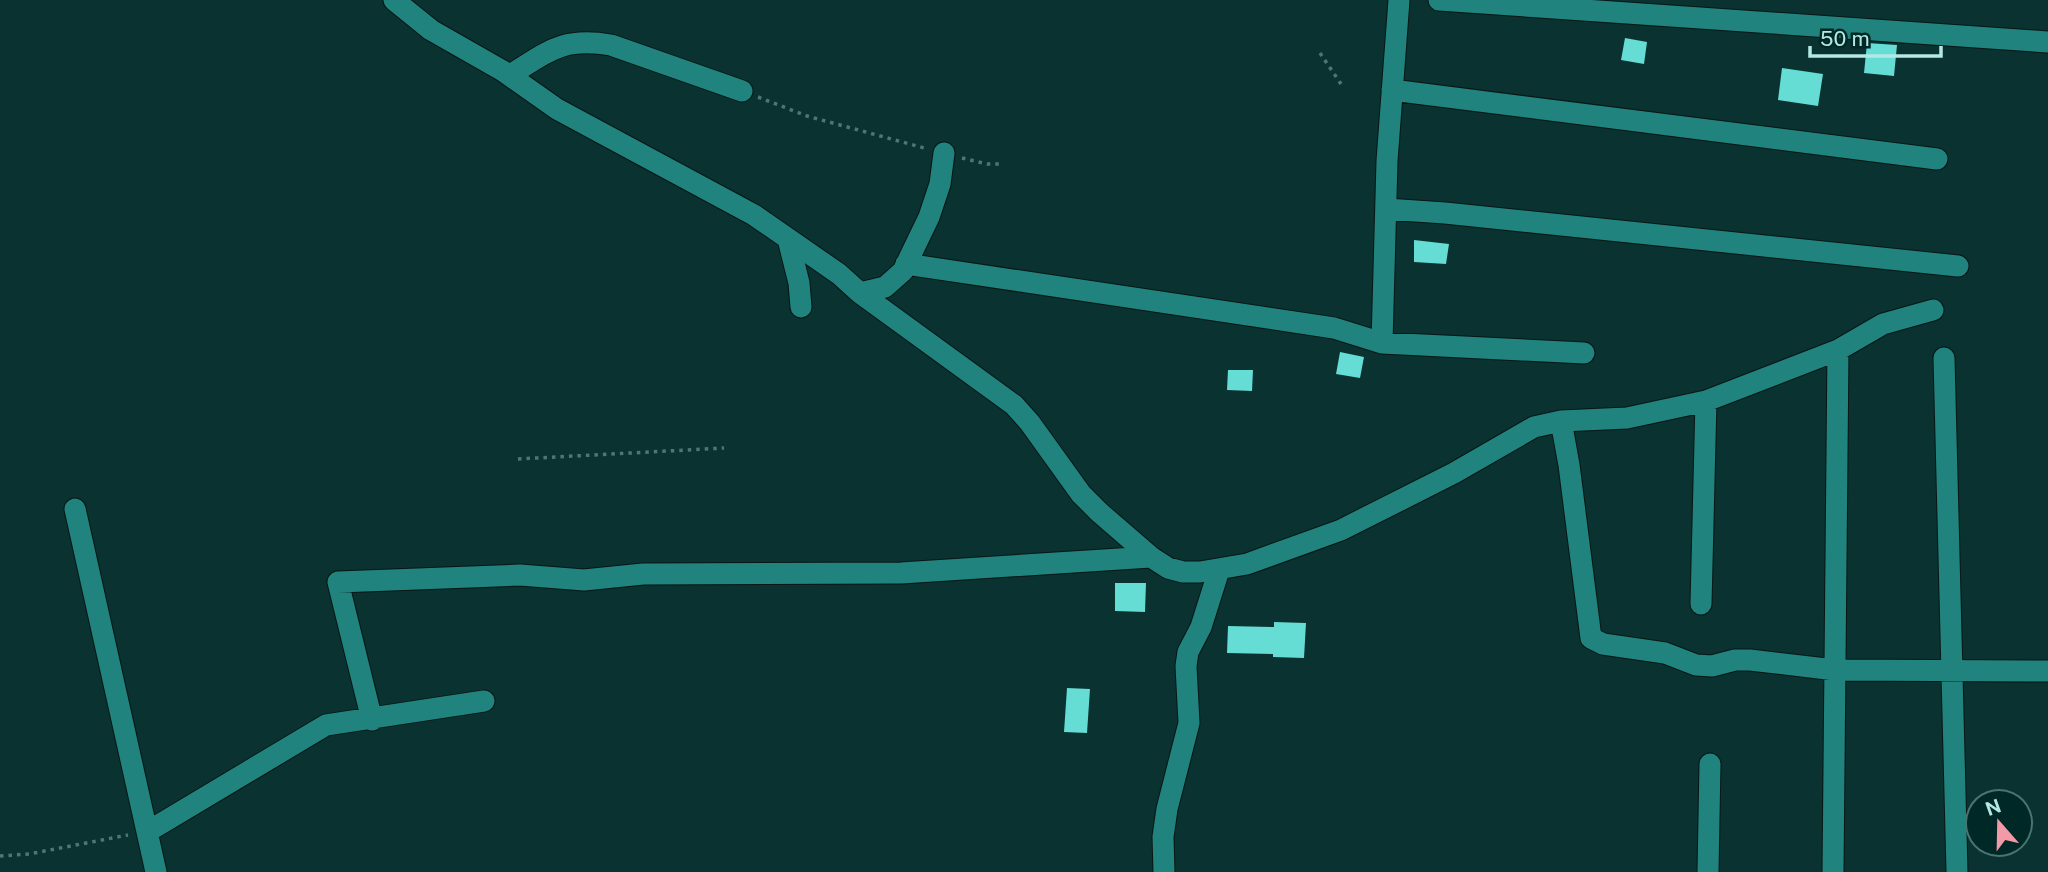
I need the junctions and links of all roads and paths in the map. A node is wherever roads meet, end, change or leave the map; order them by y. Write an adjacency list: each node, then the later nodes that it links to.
1 (394, 0): 6 (street)
2 (1399, 0): 8 (street)
3 (1439, 0): 4 (street)
4 (2048, 42)
5 (1320, 53): 7 (path)
6 (510, 75): 9 (street); 14 (street)
7 (1341, 84)
8 (1392, 90): 11 (street); 13 (street)
9 (742, 91): 10 (path)
10 (944, 153): 12 (path); 15 (street)
11 (1937, 159)
12 (1001, 164)
13 (1386, 209): 16 (street); 20 (street)
14 (788, 239): 17 (street); 18 (street)
15 (906, 264): 17 (street); 20 (street)
16 (1958, 266)
17 (860, 293): 29 (street)
18 (801, 307)
19 (1933, 310): 21 (street)
20 (1382, 342): 22 (street)
21 (1838, 350): 24 (street); 32 (street)
22 (1584, 353)
23 (1944, 358): 33 (street)
24 (1706, 401): 25 (street); 31 (street)
25 (1561, 421): 30 (street); 32 (street)
26 (724, 448): 27 (path)
27 (518, 458)
28 (75, 509): 38 (street)
29 (1151, 557): 30 (street); 36 (street)
30 (1219, 570): 41 (street)
31 (1701, 604)
32 (1835, 670): 33 (street); 43 (street)
33 (1951, 670): 34 (street); 44 (street)
34 (2048, 671)
35 (484, 701): 36 (street)
36 (372, 720): 38 (street)
37 (1710, 764): 42 (street)
38 (147, 832): 39 (path); 40 (street)
39 (0, 856)
40 (156, 872)
41 (1164, 872)
42 (1708, 872)
43 (1833, 872)
44 (1957, 872)

